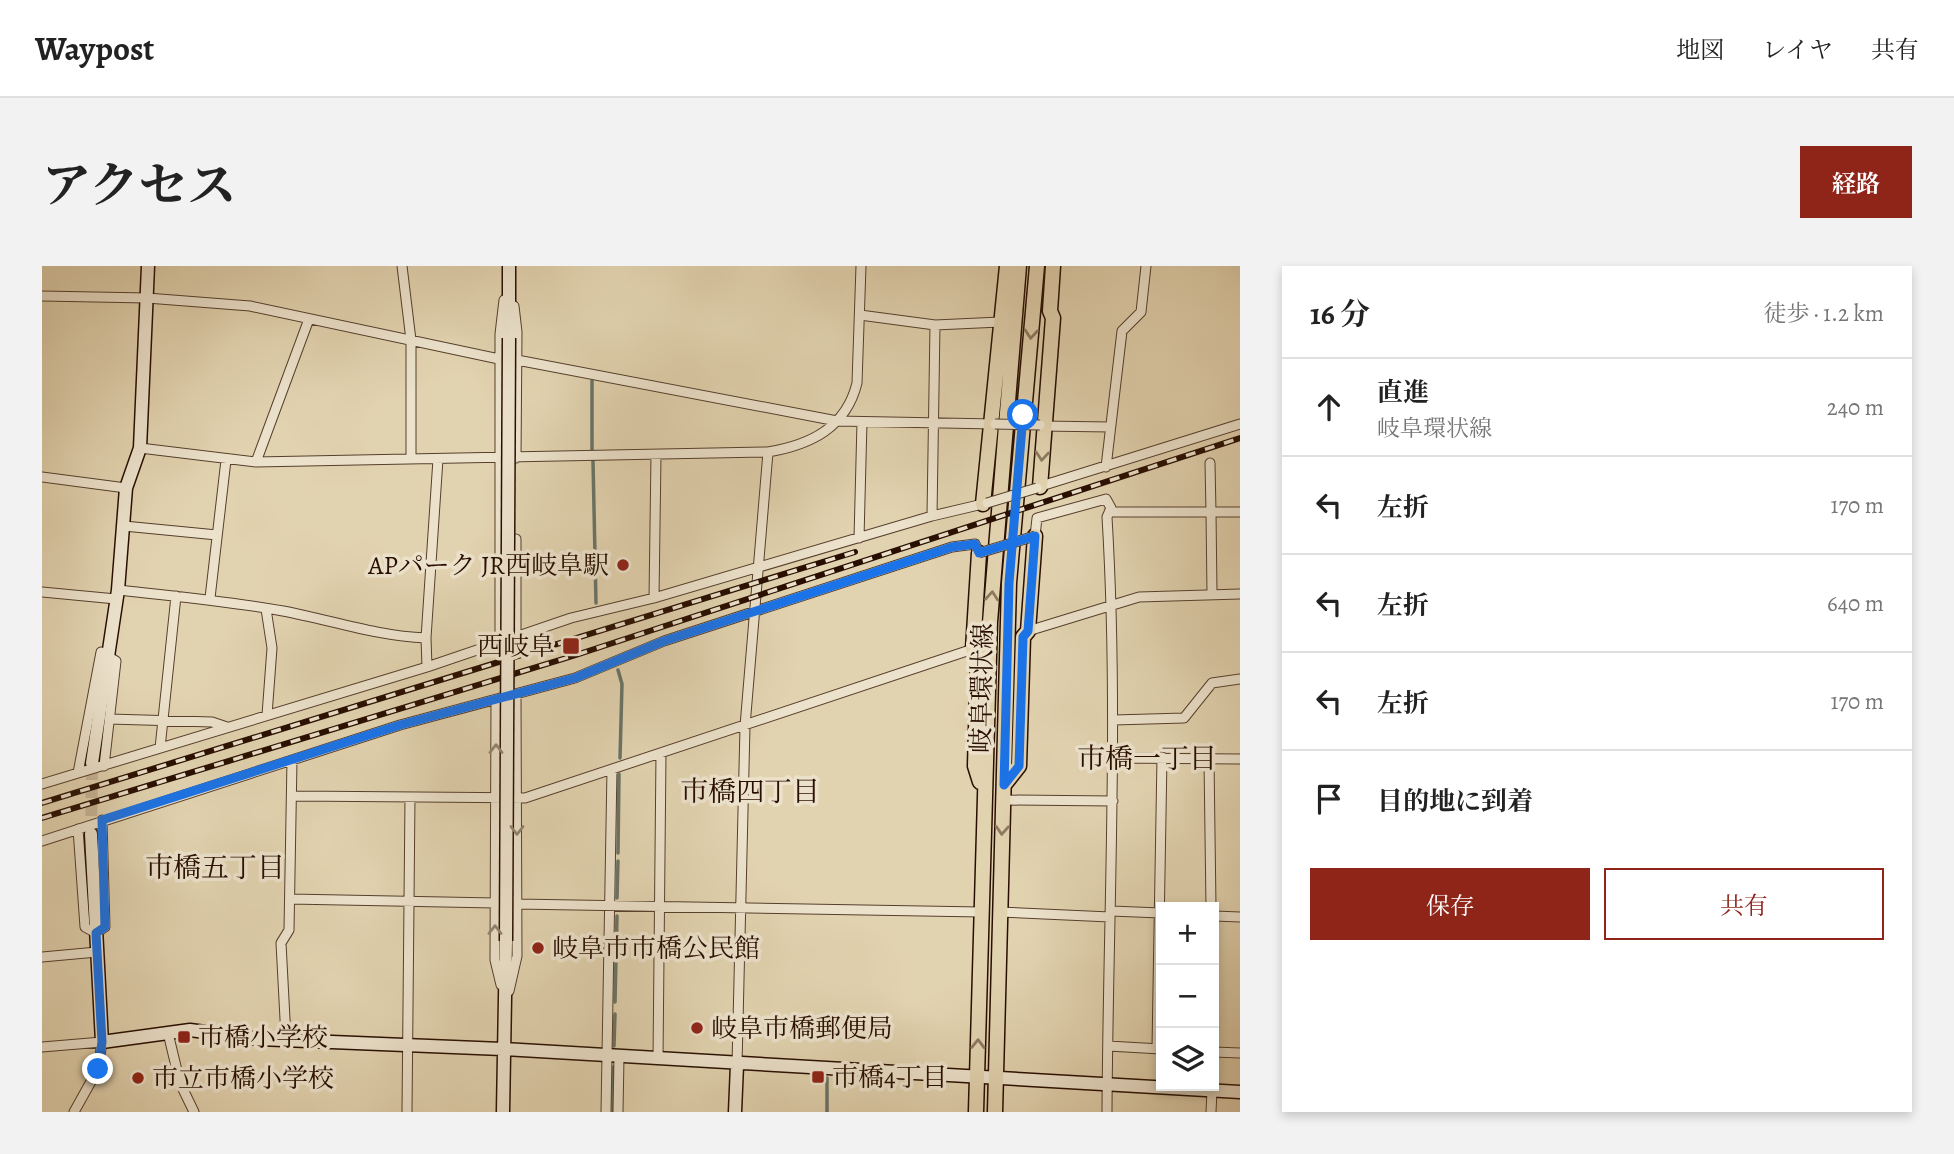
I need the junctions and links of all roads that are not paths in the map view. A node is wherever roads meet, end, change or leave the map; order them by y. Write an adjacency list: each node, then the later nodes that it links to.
1 (148, 266): 11 (street)
2 (402, 266): 16 (street)
3 (861, 266): 12 (street)
4 (1007, 266): 14 (main road)
5 (1019, 266): 89 (main road, 岐阜環状線, one-way to 5)
6 (1037, 266): 90 (main road, 岐阜環状線, one-way to 90)
7 (1053, 266): 24 (main road)
8 (1146, 266): 25 (street)
9 (509, 267): 17 (street); 18 (street); 119 (street, bridge)
10 (42, 296): 11 (street)
11 (147, 298): 13 (street); 26 (street)
12 (860, 315): 15 (street); 19 (street)
13 (309, 319): 16 (street); 34 (street)
14 (1000, 322): 15 (street); 23 (main road)
15 (934, 325): 21 (street)
16 (411, 340): 17 (street); 29 (street)
17 (499, 359): 30 (street)
18 (517, 360): 19 (street); 31 (street)
19 (837, 421): 20 (street); 27 (street)
20 (862, 422): 21 (street); 48 (street)
21 (933, 423): 23 (street); 44 (street)
22 (1240, 424): 36 (street)
23 (993, 425): 24 (street, bridge); 40 (main road)
24 (1042, 426): 25 (street); 38 (main road, one-way to 38)
25 (1110, 427): 36 (street)
26 (140, 448): 33 (street); 39 (street)
27 (768, 452): 28 (street); 51 (street)
28 (656, 456): 31 (street); 58 (street)
29 (411, 458): 32 (street); 34 (street)
30 (499, 458): 31 (street); 32 (street); 65 (street)
31 (516, 458)
32 (438, 459): 64 (street)
33 (226, 460): 34 (street); 46 (street)
34 (256, 463)
35 (1210, 463): 42 (street)
36 (1106, 467): 38 (street)
37 (42, 477): 39 (street)
38 (1038, 487): 40 (street, bridge)
39 (126, 488): 45 (street)
40 (985, 503): 44 (street)
41 (1109, 512): 42 (street); 47 (street); 59 (street)
42 (1211, 512): 43 (street); 53 (street)
43 (1240, 512)
44 (932, 516): 48 (street)
45 (124, 526): 46 (street); 55 (street)
46 (217, 535): 57 (street)
47 (1035, 536): 50 (street, bridge); 62 (main road)
48 (859, 538): 51 (street)
49 (516, 539): 63 (street)
50 (979, 553): 61 (street); 66 (main road)
51 (759, 568): 58 (street); 61 (street)
52 (42, 592): 55 (street)
53 (1212, 594): 54 (street); 59 (street)
54 (1240, 594)
55 (117, 595): 56 (street); 67 (street)
56 (176, 596): 57 (street); 75 (street)
57 (210, 598): 60 (street)
58 (654, 598): 63 (street)
59 (1112, 604): 62 (street); 74 (street)
60 (266, 609): 64 (street); 72 (street)
61 (757, 612): 70 (street); 76 (street)
62 (1028, 631): 90 (main road)
63 (516, 636): 65 (street)
64 (426, 638): 68 (street)
65 (500, 641): 68 (street)
66 (973, 649): 76 (street); 89 (main road)
67 (109, 654): 73 (street); 85 (street); 87 (street)
68 (427, 667): 72 (street)
69 (1240, 680): 74 (street)
70 (516, 696): 71 (street); 93 (street)
71 (496, 700): 83 (street); 94 (street, one-way to 71)
72 (267, 715): 77 (street)
73 (109, 719): 75 (street); 85 (street)
74 (1114, 720): 81 (street)
75 (166, 721): 77 (street); 78 (street)
76 (745, 726): 79 (street); 108 (street)
77 (227, 727): 78 (street)
78 (160, 748): 85 (street)
79 (661, 753): 86 (street); 107 (street)
80 (1162, 757): 81 (street); 84 (street); 102 (street)
81 (1114, 758): 95 (street)
82 (1240, 759): 84 (street)
83 (292, 760): 91 (street); 96 (street)
84 (1209, 760): 103 (street)
85 (98, 764): 87 (street)
86 (612, 769): 93 (street); 106 (street)
87 (78, 773): 88 (street)
88 (42, 783)
89 (984, 785): 109 (main road, 岐阜環状線)
90 (1004, 793): 95 (street); 110 (main road, 岐阜環状線, one-way to 110)
91 (294, 796): 92 (street); 100 (street)
92 (410, 797): 94 (street); 101 (street)
93 (517, 797): 94 (street); 105 (street, one-way to 105)
94 (496, 799): 104 (street)
95 (1113, 801): 112 (street)
96 (102, 820): 97 (street); 115 (street)
97 (78, 829): 99 (street); 115 (street)
98 (91, 834): 115 (street)
99 (42, 841)
100 (290, 899): 101 (street); 122 (street)
101 (408, 901): 104 (street); 124 (street)
102 (1161, 902)
103 (1211, 902)
104 (495, 903): 119 (street, one-way to 104)
105 (517, 904): 106 (street); 119 (street)
106 (611, 906): 107 (street); 131 (street)
107 (661, 907): 108 (street); 132 (street)
108 (742, 908): 109 (street); 133 (street)
109 (981, 912): 134 (main road, 岐阜環状線, one-way to 109)
110 (999, 912): 112 (street); 135 (main road, 岐阜環状線)
111 (1156, 913): 112 (street)
112 (1110, 914): 125 (street)
113 (1219, 915): 114 (street)
114 (1240, 917)
115 (96, 933): 116 (street)
116 (96, 951): 117 (street); 123 (street)
117 (42, 957)
118 (1160, 965): 120 (street)
119 (506, 1003): 127 (street)
120 (1159, 1028)
121 (168, 1033): 122 (street); 123 (street); 142 (street)
122 (286, 1038): 124 (street)
123 (102, 1042): 126 (street); 141 (street)
124 (406, 1045): 127 (street); 143 (street)
125 (1108, 1046): 128 (street); 136 (street)
126 (42, 1047)
127 (502, 1049): 131 (street); 144 (street)
128 (1156, 1049)
129 (1219, 1052): 130 (street)
130 (1240, 1053)
131 (614, 1056): 132 (street); 145 (street); 146 (street)
132 (658, 1059): 133 (street)
133 (737, 1065): 134 (street); 147 (street)
134 (977, 1077): 135 (street); 148 (main road, 岐阜環状線)
135 (995, 1078): 136 (street); 149 (main road, 岐阜環状線)
136 (1107, 1084): 137 (street); 150 (street)
137 (1156, 1087)
138 (1219, 1090): 140 (street)
139 (1212, 1091): 151 (street)
140 (1240, 1092)
141 (74, 1112)
142 (194, 1112)
143 (407, 1112)
144 (503, 1112)
145 (606, 1112)
146 (618, 1112)
147 (736, 1112)
148 (976, 1112)
149 (995, 1112)
150 (1107, 1112)
151 (1211, 1112)

